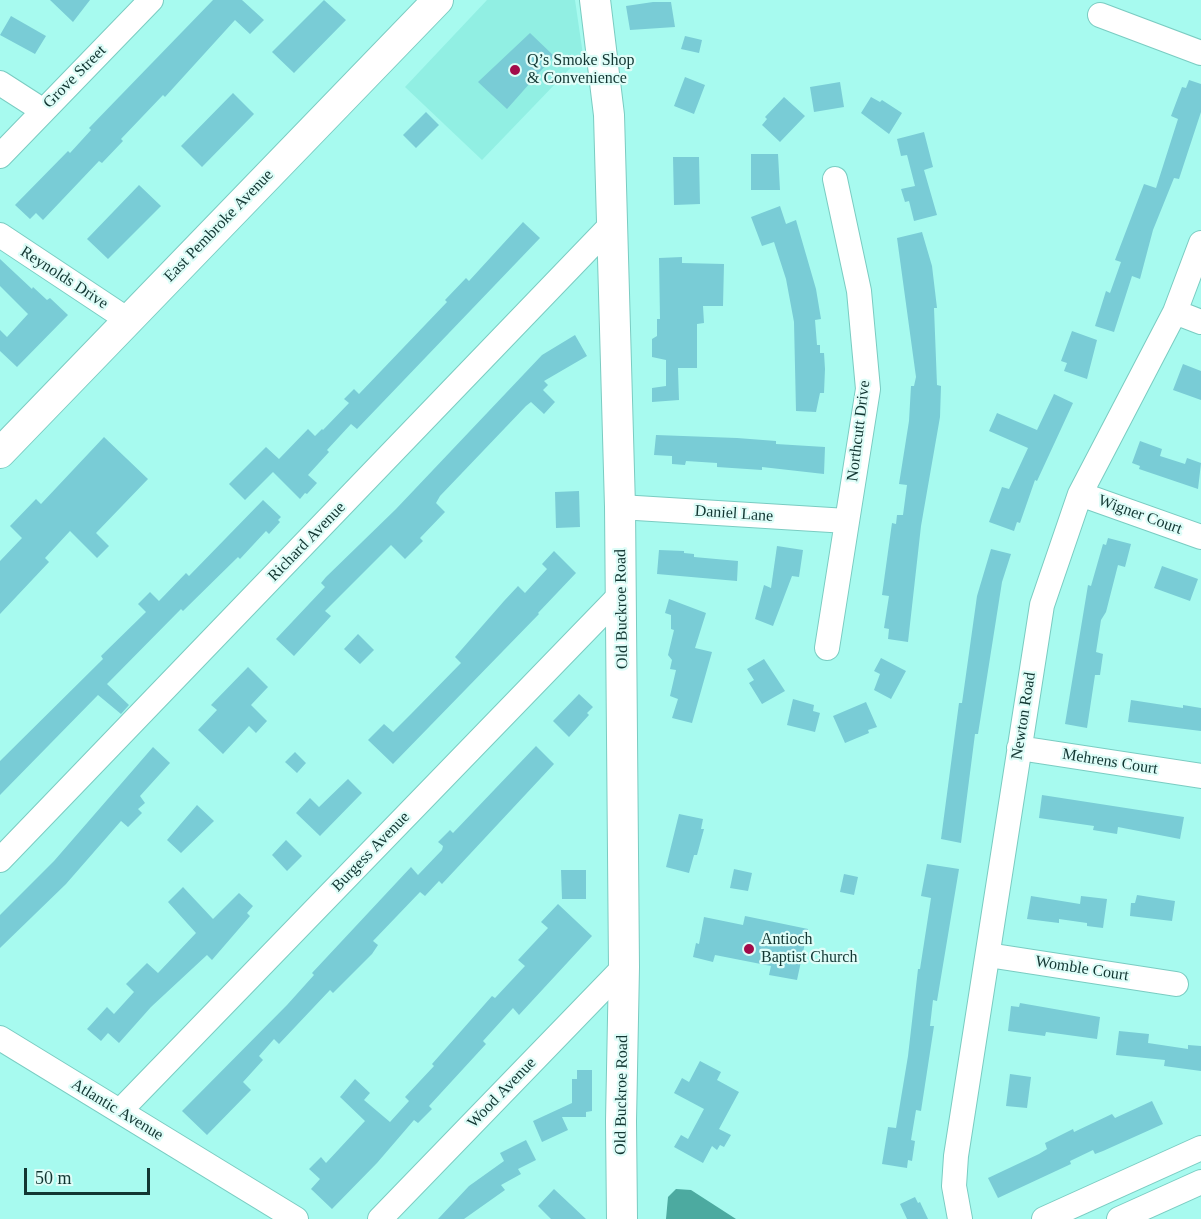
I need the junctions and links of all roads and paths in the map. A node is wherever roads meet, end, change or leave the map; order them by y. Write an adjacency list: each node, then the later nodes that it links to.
1 (151, 0): 7 (street, Grove Street)
2 (438, 0): 14 (main road, East Pembroke Avenue)
3 (595, 0): 10 (main road, Old Buckroe Road)
4 (1100, 15): 5 (street)
5 (1201, 53)
6 (0, 83): 7 (street)
7 (42, 110): 8 (street, Grove Street)
8 (0, 156)
9 (835, 179): 19 (street, Northcutt Drive)
10 (613, 224): 18 (main road, Old Buckroe Road); 25 (street, Richard Avenue)
11 (0, 235): 14 (street, Reynolds Drive)
12 (1201, 243): 13 (street, Newton Road)
13 (1175, 312): 15 (street); 17 (street, Newton Road)
14 (128, 320): 16 (main road, East Pembroke Avenue)
15 (1201, 322)
16 (0, 453)
17 (1080, 494): 20 (street, Wigner Court); 23 (street, Newton Road)
18 (620, 507): 19 (street, Daniel Lane); 21 (main road, Old Buckroe Road)
19 (847, 521): 22 (street, Northcutt Drive)
20 (1201, 537)
21 (622, 593): 27 (main road, Old Buckroe Road); 30 (street, Burgess Avenue)
22 (827, 648)
23 (1019, 748): 24 (street, Mehrens Court); 26 (street, Newton Road)
24 (1201, 776)
25 (0, 860)
26 (988, 955): 28 (street, Womble Court); 36 (street, Newton Road)
27 (624, 967): 34 (street, Wood Avenue); 35 (main road, Old Buckroe Road)
28 (1176, 984)
29 (0, 1038): 30 (street, Atlantic Avenue)
30 (120, 1111): 33 (street, Atlantic Avenue)
31 (1201, 1148): 37 (street)
32 (1201, 1182): 38 (street)
33 (296, 1219)
34 (380, 1219)
35 (622, 1219)
36 (960, 1219)
37 (1044, 1219)
38 (1119, 1219)

